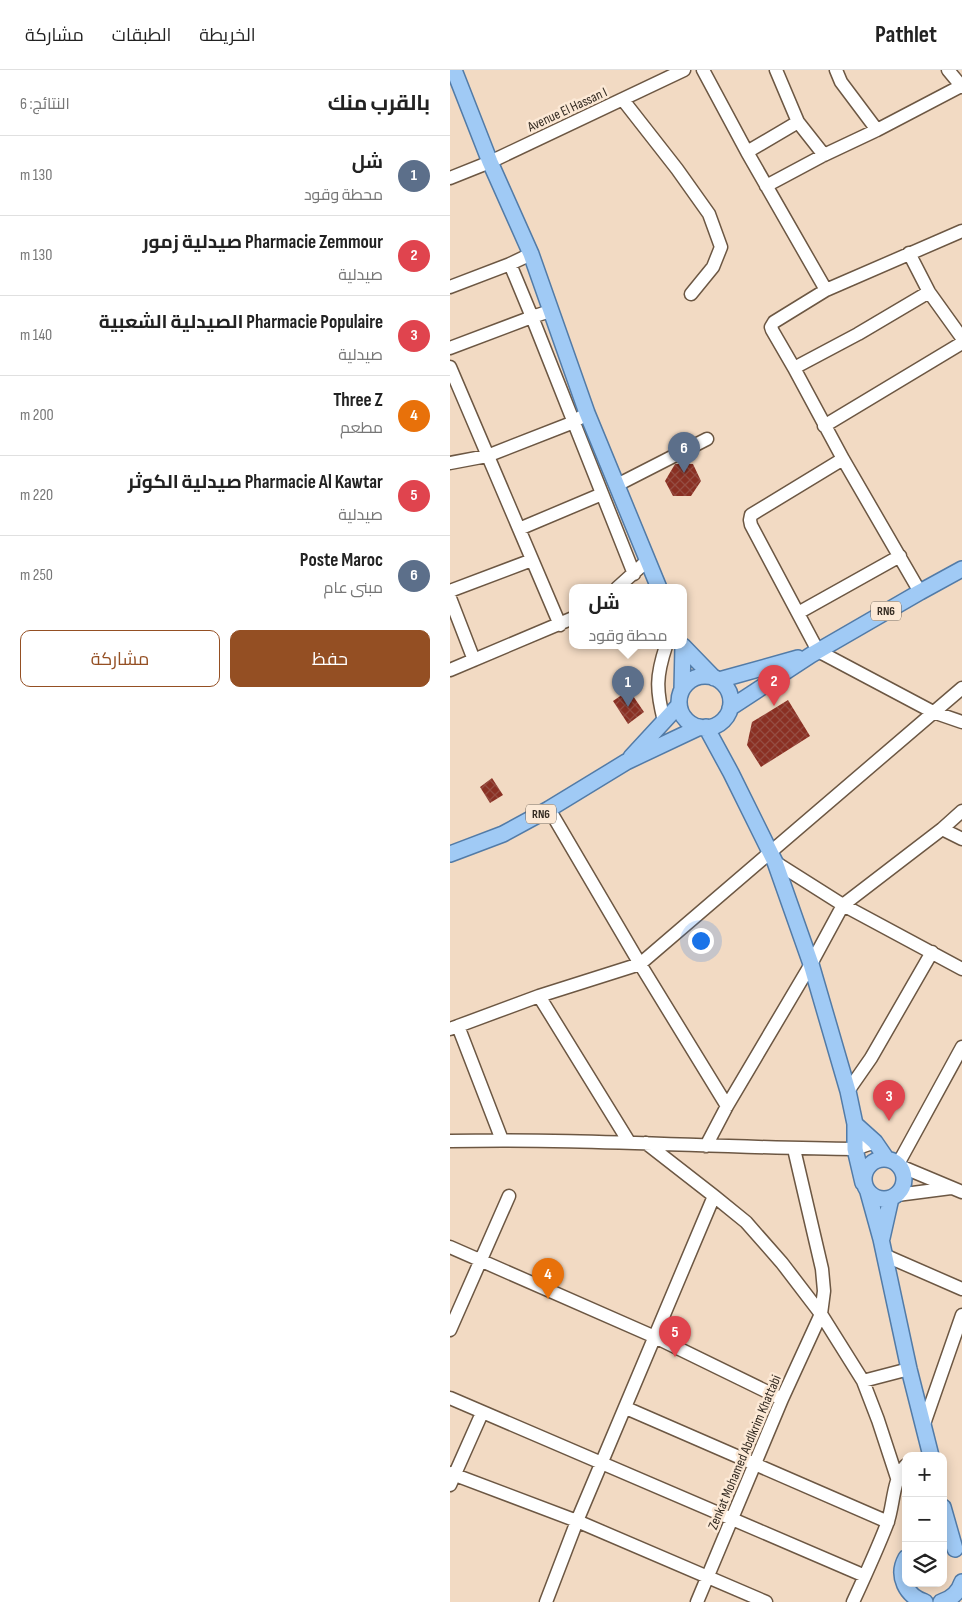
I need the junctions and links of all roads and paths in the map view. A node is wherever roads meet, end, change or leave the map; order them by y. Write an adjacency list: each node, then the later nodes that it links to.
1 (454, 70): 13 (main road)
2 (684, 70): 8 (street, Avenue El Hassan I)
3 (702, 70): 11 (street)
4 (776, 70): 9 (street)
5 (836, 70): 10 (street)
6 (948, 70): 7 (street)
7 (961, 86): 10 (street)
8 (622, 100): 13 (street, Avenue El Hassan I); 23 (street)
9 (798, 122): 11 (street); 12 (street)
10 (878, 130): 12 (street)
11 (747, 152): 15 (street)
12 (824, 155): 15 (street)
13 (490, 162): 14 (street, Avenue El Hassan I); 18 (main road)
14 (450, 178)
15 (766, 186): 21 (street)
16 (962, 231): 17 (street)
17 (909, 253): 21 (street); 22 (street)
18 (530, 254): 19 (street); 24 (main road)
19 (510, 264): 20 (street); 25 (street)
20 (450, 287)
21 (826, 290): 30 (street)
22 (929, 292): 26 (street); 30 (street)
23 (691, 294)
24 (550, 312): 25 (street); 31 (main road)
25 (532, 317): 28 (street); 32 (street)
26 (962, 338)
27 (962, 343): 33 (street)
28 (451, 345)
29 (450, 367): 35 (street)
30 (794, 368): 33 (street)
31 (587, 413): 32 (street); 38 (main road)
32 (574, 422): 35 (street); 39 (street)
33 (824, 426): 36 (street)
34 (707, 439): 38 (street)
35 (487, 456): 37 (street); 40 (street)
36 (843, 460): 41 (street); 52 (street)
37 (450, 463)
38 (617, 484): 43 (main road)
39 (602, 494): 40 (street); 45 (street)
40 (519, 529): 42 (street)
41 (900, 556): 49 (street); 52 (street)
42 (532, 560): 48 (street); 54 (street)
43 (648, 560): 45 (street); 47 (main road)
44 (962, 569): 49 (main road, RN6)
45 (634, 574): 46 (street)
46 (622, 584)
47 (657, 584)
48 (450, 591)
49 (920, 592): 58 (main road, RN6)
50 (450, 598): 51 (street)
51 (453, 613): 59 (street)
52 (798, 613): 58 (street)
53 (569, 620): 54 (street)
54 (560, 625): 59 (street)
55 (665, 649): 66 (street)
56 (683, 649): 63 (main road)
57 (686, 649): 61 (main road)
58 (815, 653): 61 (main road, RN6); 64 (main road, RN6); 65 (street)
59 (474, 660): 60 (street)
60 (450, 670)
61 (716, 679): 63 (main road, RN6); 64 (main road)
62 (962, 688): 65 (street)
63 (680, 697): 66 (main road, RN6); 69 (main road)
64 (730, 708): 67 (main road, RN6)
65 (933, 712): 68 (street); 77 (street)
66 (664, 721): 70 (main road, RN6)
67 (720, 722): 69 (main road, RN6); 71 (main road)
68 (962, 722)
69 (703, 727): 70 (main road, RN6); 71 (main road)
70 (626, 762): 72 (main road, RN6)
71 (731, 773): 77 (main road)
72 (548, 809): 76 (main road, RN6); 80 (street)
73 (962, 811): 74 (street)
74 (942, 829): 75 (street); 78 (street)
75 (962, 839)
76 (450, 854)
77 (772, 857): 78 (street); 80 (street); 81 (main road)
78 (843, 905): 79 (street); 81 (street)
79 (932, 952): 82 (street); 86 (street)
80 (640, 964): 83 (street); 87 (street)
81 (811, 964): 86 (main road); 87 (street)
82 (962, 969)
83 (539, 996): 84 (street); 91 (street)
84 (454, 1027): 89 (street)
85 (962, 1047): 97 (street)
86 (848, 1091): 88 (main road)
87 (727, 1106): 94 (street)
88 (855, 1124): 92 (main road); 96 (main road)
89 (502, 1140): 90 (street); 91 (street)
90 (450, 1141)
91 (629, 1142): 93 (street)
92 (875, 1142): 96 (street); 97 (main road)
93 (646, 1143): 94 (street); 101 (street)
94 (706, 1146): 95 (street)
95 (794, 1148): 96 (street); 108 (street, Zenkat Mohamed Abdlkrim Khattabi)
96 (855, 1149): 98 (main road)
97 (895, 1163): 98 (main road); 99 (street); 102 (main road)
98 (866, 1188): 102 (main road); 103 (main road)
99 (957, 1190): 102 (street)
100 (509, 1196): 106 (street)
101 (714, 1196): 108 (street); 111 (street)
102 (894, 1196): 103 (main road)
103 (881, 1239): 105 (main road)
104 (450, 1247): 106 (street)
105 (884, 1256): 107 (street); 112 (main road)
106 (480, 1260): 110 (street); 111 (street)
107 (962, 1289)
108 (821, 1314): 113 (street); 115 (street, Zenkat Mohamed Abdlkrim Khattabi)
109 (962, 1315): 118 (street)
110 (450, 1330)
111 (655, 1337): 115 (street); 116 (street)
112 (909, 1369): 113 (street); 118 (main road)
113 (863, 1381): 124 (street)
114 (450, 1398): 117 (street)
115 (782, 1399): 121 (street, Zenkat Mohamed Abdlkrim Khattabi)
116 (626, 1408): 120 (street); 121 (street)
117 (482, 1413): 120 (street); 123 (street)
118 (924, 1424): 119 (main road)
119 (930, 1452)
120 (601, 1464): 125 (street); 127 (street)
121 (755, 1464): 125 (street, Zenkat Mohamed Abdlkrim Khattabi); 128 (street)
122 (902, 1469): 124 (street)
123 (452, 1477): 127 (street)
124 (898, 1480): 128 (street)
125 (731, 1519): 130 (street); 131 (street, Zenkat Mohamed Abdlkrim Khattabi)
126 (947, 1520): 129 (main road)
127 (578, 1521): 131 (street); 135 (street)
128 (888, 1522): 130 (street)
129 (956, 1549)
130 (865, 1576): 138 (street)
131 (708, 1577): 136 (street, Zenkat Mohamed Abdlkrim Khattabi); 137 (street)
132 (961, 1585): 139 (main road)
133 (906, 1587): 134 (main road)
134 (916, 1600)
135 (546, 1602)
136 (697, 1602)
137 (766, 1602)
138 (853, 1602)
139 (943, 1602)

